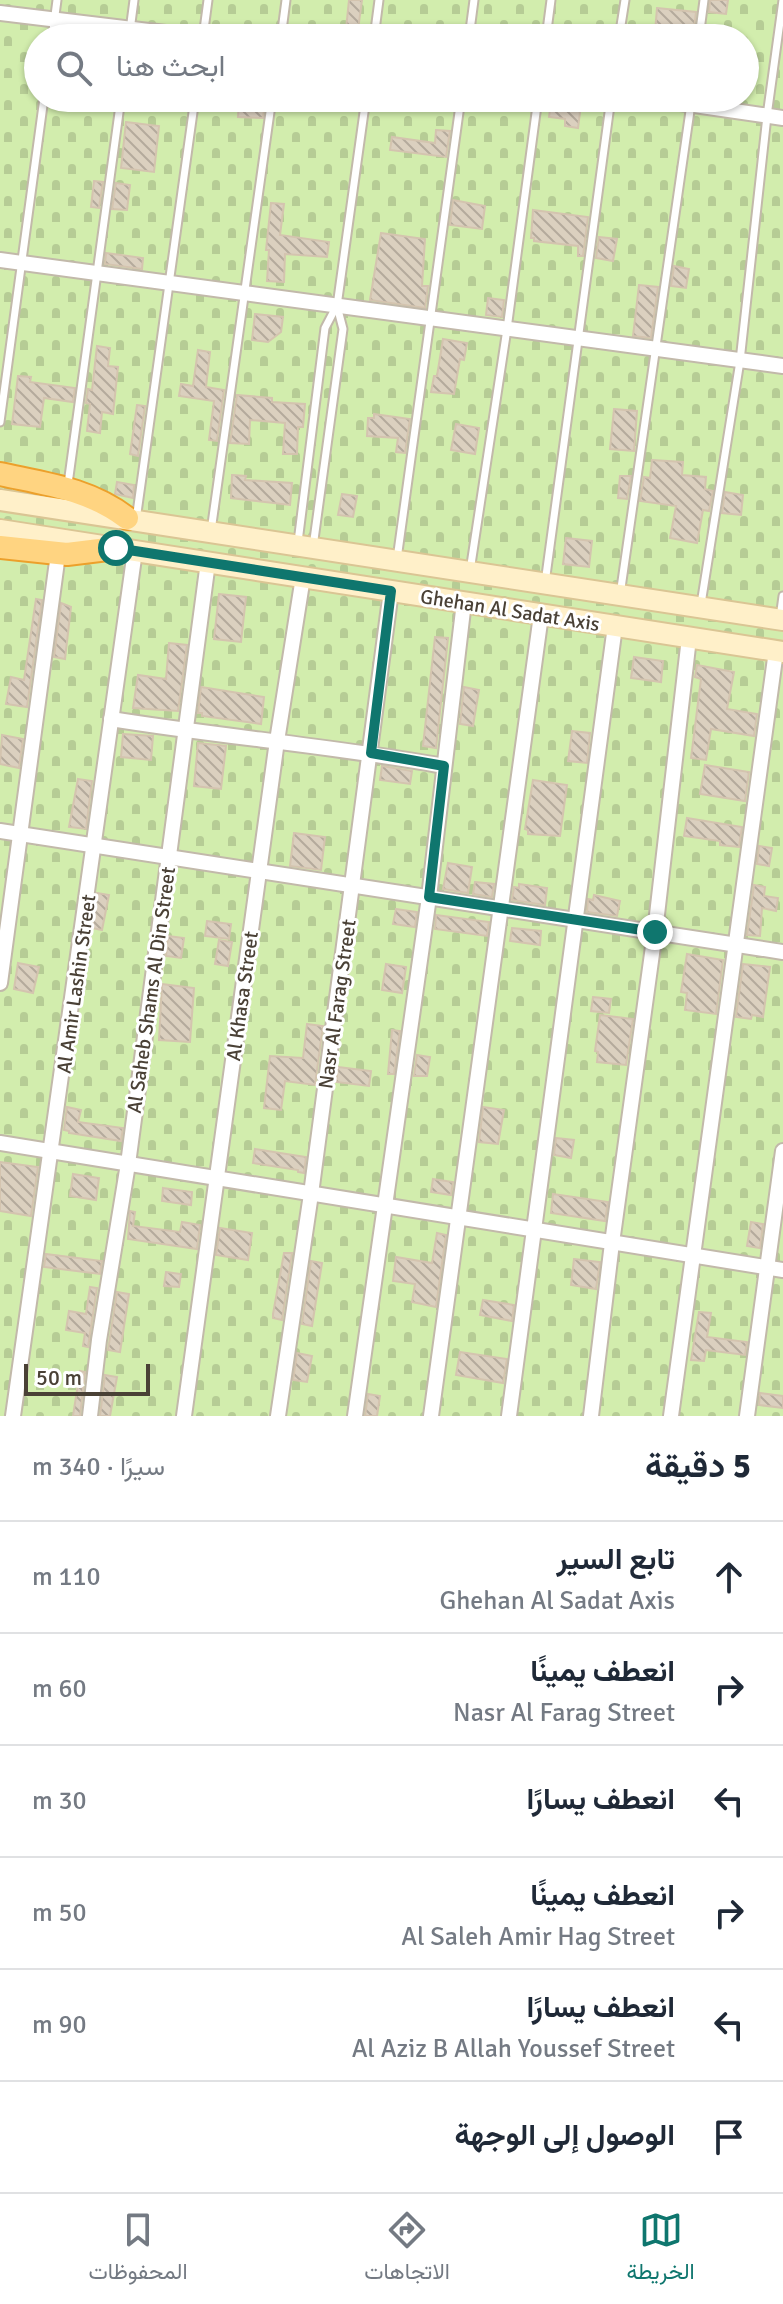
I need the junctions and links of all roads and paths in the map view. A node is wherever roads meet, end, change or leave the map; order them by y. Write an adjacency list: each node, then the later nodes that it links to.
1 (57, 0): 12 (lane)
2 (134, 0): 15 (lane)
3 (208, 0): 16 (lane)
4 (286, 0): 17 (lane)
5 (379, 0): 18 (lane)
6 (474, 0): 19 (lane)
7 (551, 0): 20 (lane)
8 (625, 0): 21 (lane)
9 (704, 0): 22 (lane)
10 (783, 0): 33 (lane)
11 (0, 13): 12 (street)
12 (54, 20): 13 (lane); 14 (street)
13 (54, 24)
14 (76, 24)
15 (131, 24)
16 (205, 24)
17 (283, 24)
18 (376, 24)
19 (471, 24)
20 (548, 24)
21 (621, 24)
22 (701, 24)
23 (42, 112): 36 (lane)
24 (119, 112): 37 (lane)
25 (193, 112): 38 (lane)
26 (270, 112): 39 (lane)
27 (364, 112): 40 (lane)
28 (459, 112): 41 (lane)
29 (536, 112): 42 (lane)
30 (609, 112): 43 (lane)
31 (690, 112): 44 (lane)
32 (747, 112): 33 (street)
33 (767, 116): 34 (street); 45 (lane)
34 (783, 118)
35 (0, 260): 36 (street)
36 (22, 263): 37 (street); 47 (lane)
37 (97, 273): 38 (street); 49 (lane)
38 (170, 283): 39 (street); 51 (lane)
39 (244, 293): 40 (street); 53 (lane)
40 (337, 306): 41 (street); 54 (lane); 54 (lane)
41 (431, 318): 42 (street); 58 (lane)
42 (507, 329): 43 (street); 60 (lane)
43 (579, 338): 44 (street); 62 (lane)
44 (656, 349): 45 (street); 64 (lane)
45 (740, 361): 46 (street); 67 (lane)
46 (783, 366)
47 (0, 422)
48 (0, 474): 49 (highway)
49 (67, 488): 51 (highway)
50 (0, 500): 51 (main road, Ghehan Al Sadat Axis)
51 (132, 519): 53 (main road, Ghehan Al Sadat Axis)
52 (0, 530): 56 (main road, Ghehan Al Sadat Axis)
53 (211, 531): 54 (main road, Ghehan Al Sadat Axis)
54 (306, 546): 58 (main road, Ghehan Al Sadat Axis)
55 (0, 547): 57 (highway)
56 (125, 550): 57 (highway); 59 (main road, Ghehan Al Sadat Axis); 73 (street, Al Amir Lashin Street)
57 (58, 554): 79 (street)
58 (397, 560): 60 (main road, Ghehan Al Sadat Axis)
59 (208, 562): 61 (main road, Ghehan Al Sadat Axis); 74 (street, Al Saheb Shams Al Din Street)
60 (470, 571): 62 (main road, Ghehan Al Sadat Axis)
61 (303, 577): 63 (main road, Ghehan Al Sadat Axis); 75 (street, Al Khasa Street)
62 (545, 583): 64 (main road, Ghehan Al Sadat Axis)
63 (391, 591): 66 (main road, Ghehan Al Sadat Axis); 76 (street, Nasr Al Farag Street)
64 (620, 595): 67 (main road, Ghehan Al Sadat Axis)
65 (783, 596): 69 (lane)
66 (464, 602): 68 (main road, Ghehan Al Sadat Axis); 77 (street)
67 (700, 606): 69 (main road, Ghehan Al Sadat Axis)
68 (541, 615): 70 (main road, Ghehan Al Sadat Axis); 85 (street)
69 (781, 620)
70 (615, 626): 71 (main road, Ghehan Al Sadat Axis); 86 (street)
71 (689, 638): 72 (main road, Ghehan Al Sadat Axis); 87 (street)
72 (779, 652): 88 (street)
73 (111, 719): 74 (street); 80 (street, Al Amir Lashin Street)
74 (183, 730): 75 (street); 81 (street, Al Saheb Shams Al Din Street)
75 (277, 741): 76 (street); 82 (street, Al Khasa Street)
76 (371, 753): 77 (street); 83 (street, Nasr Al Farag Street)
77 (444, 766): 84 (street)
78 (0, 831): 79 (street)
79 (21, 835): 80 (street); 90 (street)
80 (95, 846): 81 (street); 93 (street, Al Amir Lashin Street)
81 (169, 858): 82 (street); 94 (street, Al Saheb Shams Al Din Street)
82 (259, 871): 83 (street); 95 (street, Al Khasa Street)
83 (353, 886): 84 (street); 96 (street, Nasr Al Farag Street)
84 (429, 897): 85 (street); 97 (street)
85 (501, 909): 86 (street); 98 (street)
86 (578, 920): 87 (street); 99 (street)
87 (655, 932): 88 (street); 100 (street)
88 (736, 945): 89 (street); 101 (street)
89 (783, 952)
90 (0, 983)
91 (0, 1143): 93 (street)
92 (783, 1151): 102 (street)
93 (52, 1152): 94 (street); 104 (street, Al Amir Lashin Street)
94 (128, 1164): 95 (street); 105 (street, Al Saheb Shams Al Din Street)
95 (216, 1178): 96 (street); 106 (street, Al Khasa Street)
96 (311, 1194): 97 (street); 107 (street, Nasr Al Farag Street)
97 (385, 1206): 98 (street); 108 (street)
98 (458, 1218): 99 (street); 109 (street)
99 (535, 1230): 100 (street); 110 (street)
100 (612, 1243): 101 (street); 111 (street)
101 (693, 1256): 102 (street); 112 (street)
102 (767, 1268): 103 (street); 113 (street)
103 (783, 1270)
104 (13, 1416)
105 (90, 1416)
106 (184, 1416)
107 (278, 1416)
108 (355, 1416)
109 (431, 1416)
110 (509, 1416)
111 (591, 1416)
112 (671, 1416)
113 (747, 1416)

